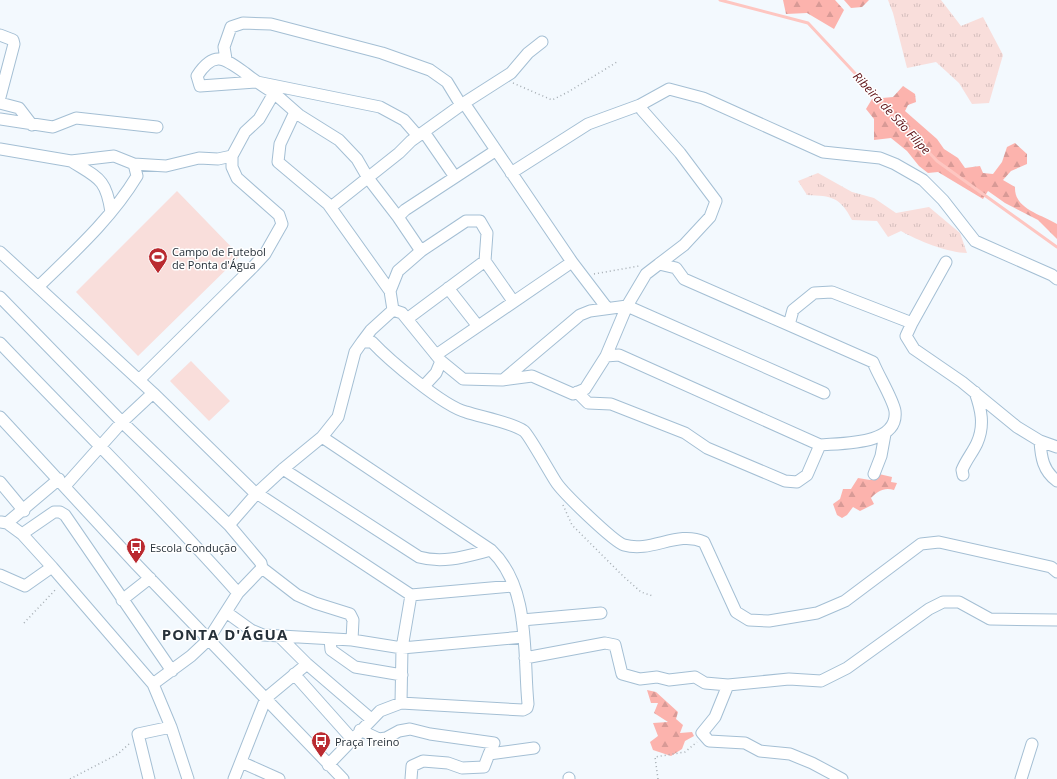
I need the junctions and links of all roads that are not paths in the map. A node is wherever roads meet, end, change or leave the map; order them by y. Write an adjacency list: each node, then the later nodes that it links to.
1 (0, 35): 6 (street)
2 (542, 42): 8 (street)
3 (226, 59): 4 (street); 4 (street); 8 (street)
4 (257, 82): 5 (street); 14 (street)
5 (274, 93): 10 (street); 17 (street)
6 (0, 96)
7 (0, 103): 12 (street)
8 (462, 104): 14 (street); 16 (street)
9 (640, 105): 20 (street); 31 (street); 32 (street)
10 (295, 112): 22 (street); 23 (street)
11 (0, 118): 12 (street)
12 (32, 125): 13 (street)
13 (157, 127)
14 (421, 134): 21 (street); 22 (street)
15 (0, 149): 18 (street)
16 (495, 151): 20 (street); 21 (street)
17 (232, 156): 19 (street); 49 (street)
18 (71, 161): 19 (street); 24 (street)
19 (134, 164): 24 (street)
20 (511, 173): 29 (street)
21 (455, 177): 25 (street)
22 (368, 178): 23 (street); 25 (street)
23 (330, 207): 35 (street)
24 (111, 212): 33 (street)
25 (398, 217): 26 (street)
26 (421, 251): 28 (street); 35 (street)
27 (0, 252): 33 (street)
28 (485, 261): 34 (street); 37 (street)
29 (572, 262): 37 (street); 39 (street)
30 (946, 262): 42 (street)
31 (660, 264): 38 (street); 44 (street)
32 (1057, 279)
33 (38, 287): 49 (street)
34 (448, 288): 41 (street); 43 (street)
35 (390, 291): 40 (street)
36 (0, 297): 57 (street)
37 (513, 301): 43 (street)
38 (627, 306): 39 (street); 47 (street); 55 (street)
39 (607, 308): 50 (street)
40 (393, 310): 41 (street); 45 (street)
41 (407, 319): 48 (street)
42 (912, 323): 44 (street); 52 (street)
43 (477, 325): 48 (street)
44 (789, 325): 58 (street)
45 (362, 342): 51 (street); 59 (street)
46 (0, 343): 63 (street)
47 (606, 356): 53 (street); 61 (street)
48 (438, 358): 50 (street); 51 (street)
49 (139, 380): 54 (street)
50 (502, 380): 53 (street)
51 (424, 386): 78 (street)
52 (974, 391): 60 (street); 66 (street)
53 (577, 392): 61 (street)
54 (153, 393): 57 (street); 70 (street)
55 (824, 393)
56 (0, 417): 69 (street)
57 (122, 422): 63 (street); 73 (street)
58 (885, 434): 61 (street); 65 (street)
59 (322, 437): 64 (street); 75 (street)
60 (1040, 441): 62 (street); 67 (street)
61 (820, 445)
62 (1057, 447)
63 (100, 448): 69 (street); 82 (street)
64 (283, 469): 70 (street); 75 (street)
65 (874, 474)
66 (963, 475)
67 (1057, 481)
68 (0, 482): 71 (street)
69 (62, 483): 71 (street); 80 (street)
70 (256, 494): 73 (street); 83 (street)
71 (24, 510): 72 (street)
72 (3, 522): 74 (street)
73 (229, 524): 77 (street)
74 (22, 534): 76 (street); 84 (street)
75 (491, 550): 81 (street)
76 (52, 567): 79 (street); 100 (street)
77 (262, 568): 82 (street); 93 (street)
78 (1057, 572)
79 (0, 575)
80 (150, 578): 84 (street); 92 (street)
81 (514, 586): 83 (street); 87 (street)
82 (238, 593): 85 (street)
83 (411, 595): 94 (street)
84 (122, 600): 97 (street)
85 (226, 612): 89 (street); 92 (street)
86 (602, 613): 87 (street)
87 (522, 620): 90 (street)
88 (1057, 620): 101 (street)
89 (279, 636): 91 (street); 96 (street)
90 (523, 637): 94 (street); 95 (street)
91 (330, 639): 93 (street); 99 (street)
92 (208, 640): 97 (street); 102 (street)
93 (352, 640): 94 (street)
94 (402, 648): 99 (street)
95 (524, 658): 101 (street); 103 (street)
96 (307, 664): 98 (street); 104 (street)
97 (172, 671): 100 (street)
98 (294, 674): 102 (street); 107 (street)
99 (402, 675): 103 (street)
100 (153, 684): 105 (street)
101 (728, 685): 119 (street)
102 (266, 698): 111 (street); 112 (street)
103 (401, 704): 104 (street)
104 (371, 719): 106 (street)
105 (171, 728): 114 (street); 115 (street)
106 (360, 730): 107 (street); 110 (street)
107 (352, 739): 112 (street)
108 (1032, 744): 120 (street)
109 (534, 748): 110 (street)
110 (489, 754): 118 (street)
111 (241, 762): 116 (street); 117 (street)
112 (328, 765): 113 (street)
113 (341, 778)
114 (150, 779)
115 (188, 779)
116 (234, 779)
117 (279, 779)
118 (411, 779)
119 (842, 779)
120 (1021, 779)

